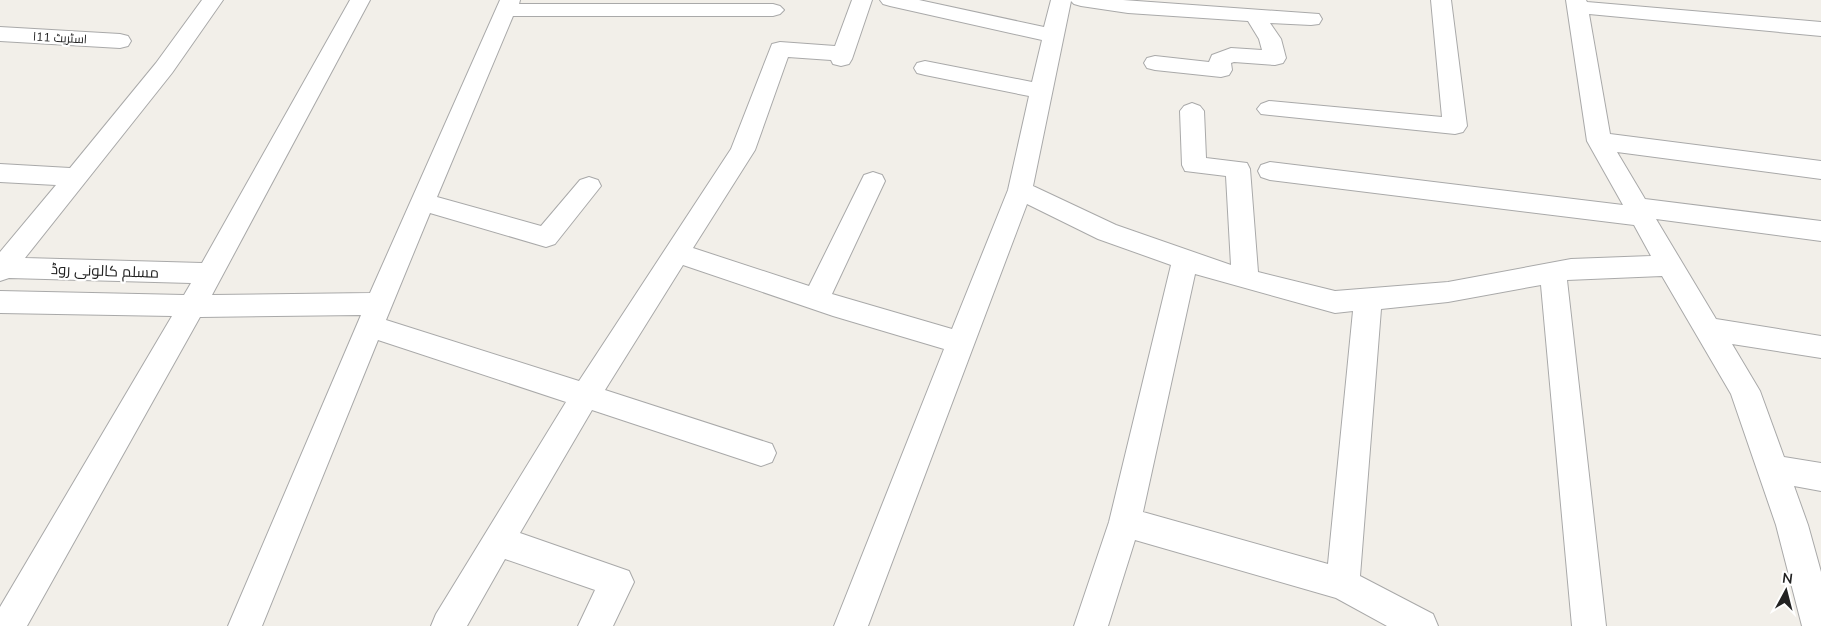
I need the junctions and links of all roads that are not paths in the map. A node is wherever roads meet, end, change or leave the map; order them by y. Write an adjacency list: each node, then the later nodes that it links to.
1 (213, 0): 27 (street)
2 (360, 0): 39 (street)
3 (862, 0): 34 (street)
4 (1062, 0): 16 (street)
5 (1081, 0): 10 (street)
6 (1441, 0): 21 (street)
7 (897, 1): 16 (street)
8 (1577, 3): 14 (street); 23 (street)
9 (508, 5): 11 (street); 31 (street)
10 (1165, 5): 12 (street)
11 (773, 10)
12 (1245, 10): 13 (street); 18 (street)
13 (1311, 19)
14 (1821, 29)
15 (0, 34): 17 (street, اسٹریٹ 11ا)
16 (1053, 36): 20 (street)
17 (120, 41)
18 (1155, 62)
19 (925, 68): 20 (street)
20 (1042, 90): 30 (street)
21 (1269, 109)
22 (1192, 111): 40 (street)
23 (1599, 141): 24 (street); 32 (street)
24 (1821, 170)
25 (1270, 171): 32 (street)
26 (0, 173): 27 (street)
27 (76, 178): 37 (street)
28 (873, 181): 41 (street)
29 (589, 186): 31 (street)
30 (1020, 190): 35 (street); 47 (street)
31 (422, 202): 45 (street)
32 (1639, 212): 33 (street); 36 (street)
33 (1821, 231)
34 (677, 253): 41 (street); 49 (street)
35 (1185, 260): 40 (street); 53 (street)
36 (1670, 266): 38 (street); 46 (street)
37 (1, 269): 39 (street, مسلم کالونی روڈ)
38 (1553, 273): 42 (street); 63 (street)
39 (210, 274): 44 (street)
40 (1245, 278): 42 (street)
41 (816, 299): 47 (street)
42 (1368, 299): 55 (street)
43 (0, 302): 44 (street)
44 (192, 306): 45 (street); 56 (street)
45 (375, 315): 49 (street); 57 (street)
46 (1708, 329): 48 (street); 51 (street)
47 (961, 343): 60 (street)
48 (1821, 347)
49 (585, 396): 50 (street); 54 (street)
50 (761, 453)
51 (1772, 469): 52 (street); 64 (street)
52 (1821, 478)
53 (1125, 522): 55 (street); 61 (street)
54 (498, 541): 58 (street); 59 (street)
55 (1343, 584): 62 (street)
56 (8, 626)
57 (245, 626)
58 (448, 626)
59 (595, 626)
60 (851, 626)
61 (1090, 626)
62 (1421, 626)
63 (1589, 626)
64 (1819, 626)

